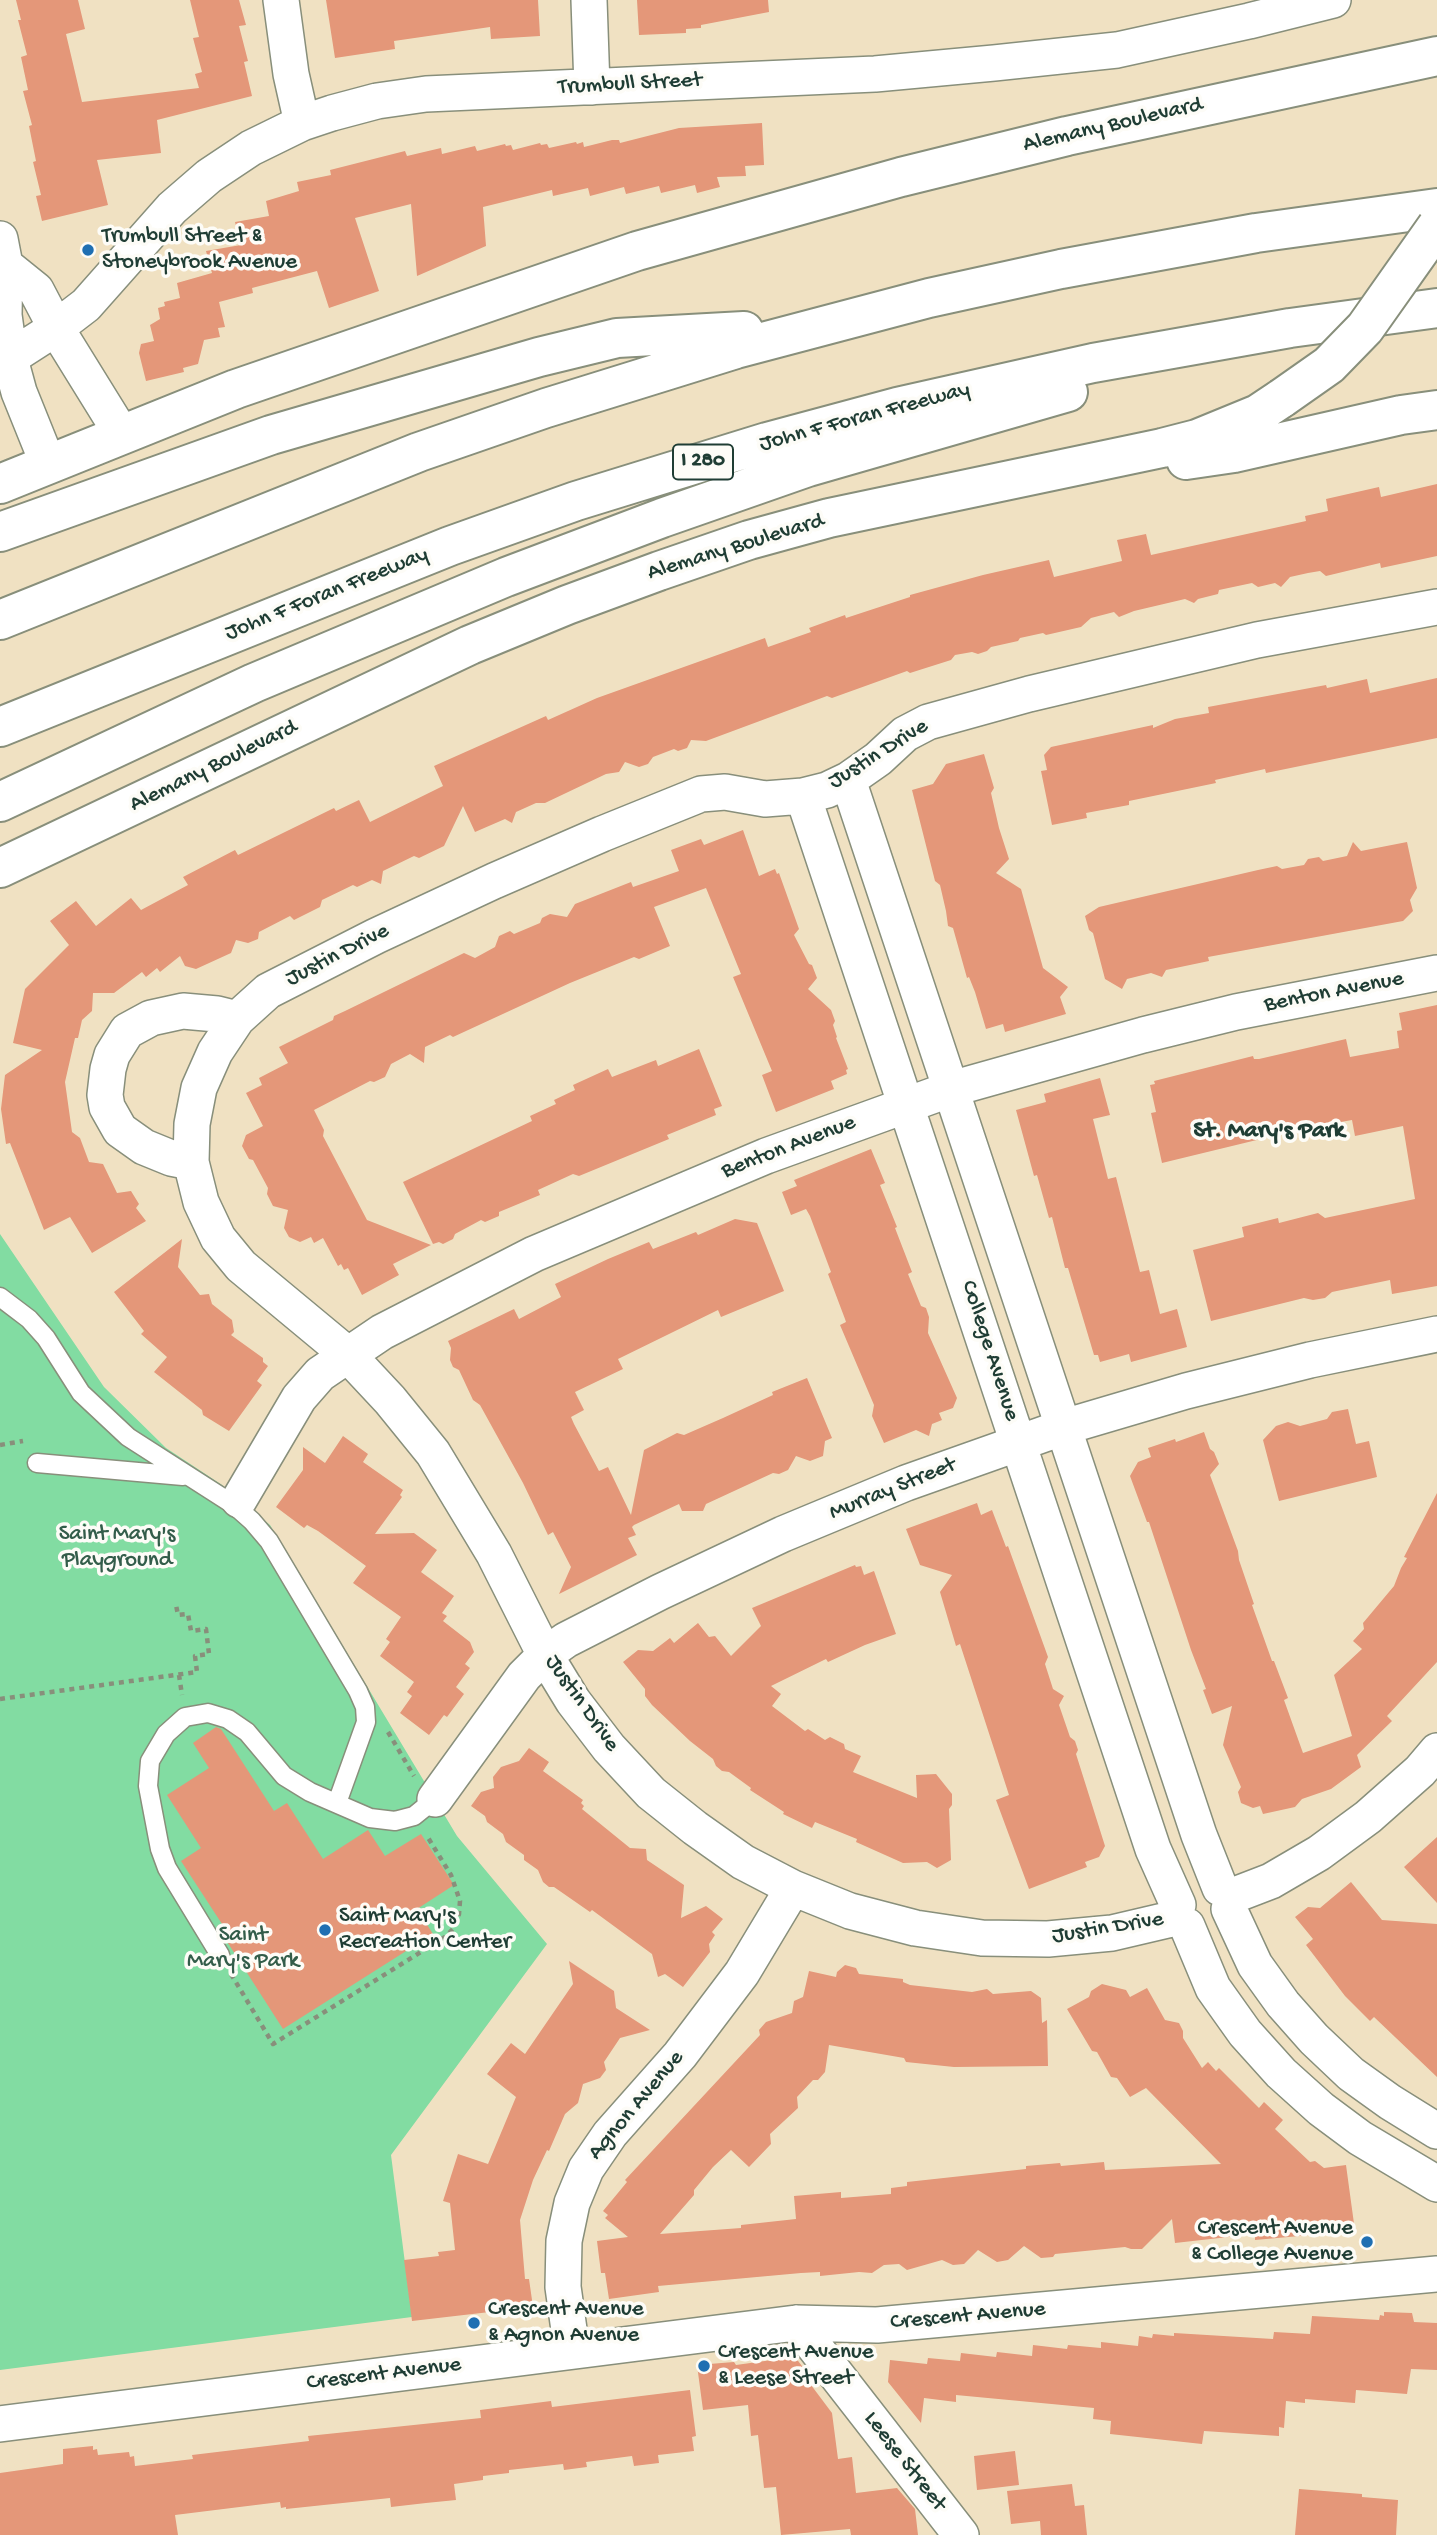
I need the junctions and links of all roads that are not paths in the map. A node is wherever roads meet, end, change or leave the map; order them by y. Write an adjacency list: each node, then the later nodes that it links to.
1 (281, 0): 6 (street)
2 (589, 0): 5 (street)
3 (1333, 0): 5 (street, Trumbull Street)
4 (1437, 56): 16 (main road, Alemany Boulevard)
5 (592, 87): 6 (street, Trumbull Street)
6 (302, 122): 12 (street, Trumbull Street)
7 (1437, 208): 11 (main road)
8 (1437, 226): 19 (main road, Alemany Boulevard, bridge)
9 (3, 252): 12 (street); 14 (street)
10 (1437, 307): 13 (main road, John F Foran Freeway / I 280)
11 (816, 327): 20 (main road); 22 (main road)
12 (56, 328): 14 (street, Trumbull Street); 16 (street)
13 (1290, 328): 23 (main road, John F Foran Freeway / I 280); 26 (main road)
14 (5, 361): 17 (street)
15 (1437, 410): 19 (main road)
16 (121, 433): 17 (main road, Alemany Boulevard)
17 (48, 464): 18 (main road, Alemany Boulevard)
18 (0, 484)
19 (928, 496): 27 (main road, Alemany Boulevard)
20 (0, 533)
21 (1437, 607): 24 (street, Justin Drive)
22 (0, 620)
23 (0, 727)
24 (848, 780): 25 (street, Justin Drive); 30 (street, College Avenue)
25 (803, 796): 29 (street, Justin Drive); 31 (street, College Avenue)
26 (0, 802)
27 (0, 868)
28 (1437, 973): 30 (street, Benton Avenue)
29 (237, 1019): 32 (street, Justin Drive); 32 (street)
30 (951, 1089): 31 (street, Benton Avenue); 36 (street, College Avenue)
31 (907, 1104): 35 (street, Benton Avenue); 37 (street, College Avenue)
32 (191, 1162): 35 (street, Justin Drive)
33 (0, 1297): 39 (lane)
34 (1437, 1334): 36 (street, Murray Street)
35 (347, 1354): 40 (street, Benton Avenue); 41 (street, Justin Drive)
36 (1064, 1427): 37 (street, Murray Street); 46 (street, College Avenue)
37 (1018, 1442): 41 (street, Murray Street); 47 (street, College Avenue)
38 (37, 1463): 39 (lane)
39 (187, 1476): 43 (lane)
40 (239, 1500)
41 (545, 1655): 44 (street, Murray Street); 45 (street, Justin Drive)
42 (1437, 1751): 46 (street, Justin Drive)
43 (337, 1803): 44 (lane); 48 (lane)
44 (426, 1806)
45 (793, 1888): 47 (street, Justin Drive); 53 (street, Agnon Avenue)
46 (1227, 1898): 47 (street, Justin Drive); 49 (street, College Avenue)
47 (1180, 1916): 50 (street, College Avenue)
48 (220, 1955)
49 (1437, 2131)
50 (1437, 2184)
51 (1437, 2274): 52 (street, Crescent Avenue)
52 (796, 2323): 53 (street, Crescent Avenue); 55 (street, Leese Street)
53 (572, 2351): 54 (street, Crescent Avenue)
54 (0, 2424)
55 (961, 2535)

